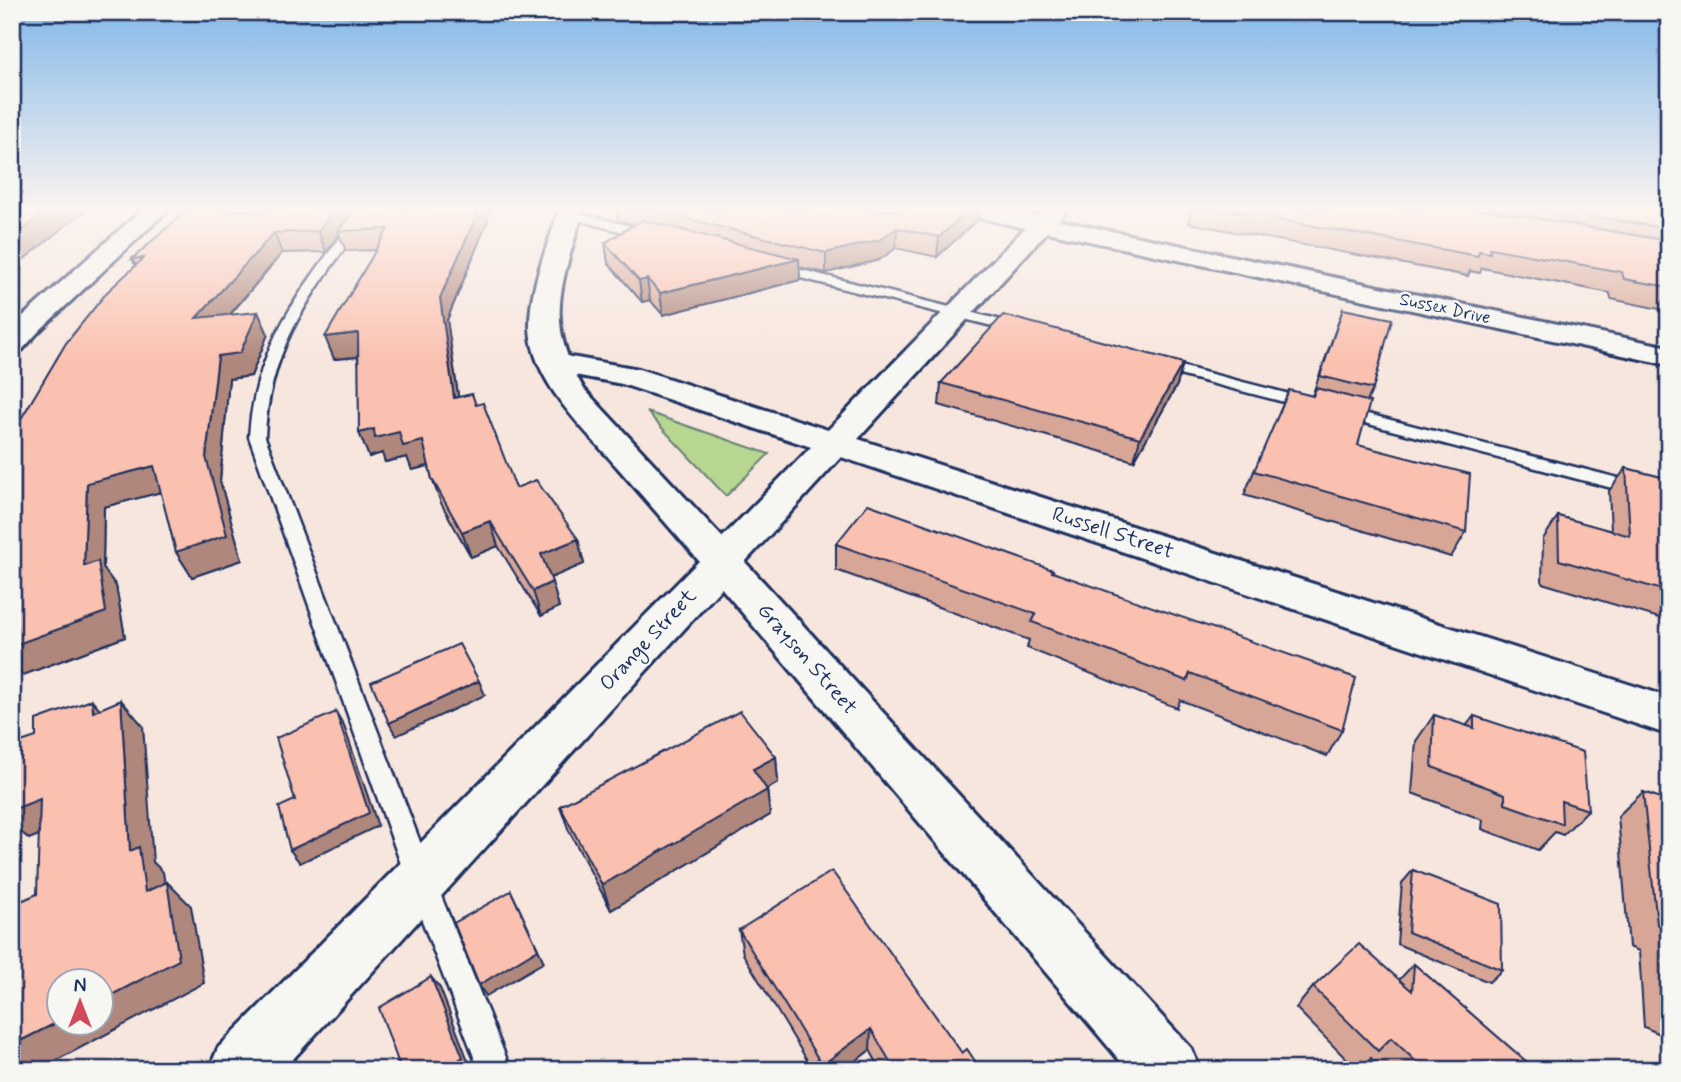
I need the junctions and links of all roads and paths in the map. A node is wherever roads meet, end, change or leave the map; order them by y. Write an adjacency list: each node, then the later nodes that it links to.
1 (100, 260): 9 (street)
2 (331, 260): 17 (lane)
3 (557, 260): 12 (street, Grayson Street)
4 (1007, 260): 7 (street, Orange Street)
5 (1242, 260): 10 (street, Sussex Drive)
6 (757, 262): 7 (lane)
7 (957, 313): 8 (lane); 13 (street, Orange Street)
8 (1038, 334)
9 (12, 344)
10 (1669, 356)
11 (1145, 362): 14 (lane)
12 (554, 363): 13 (street, Russell Street); 15 (street, Grayson Street)
13 (834, 443): 15 (street, Orange Street); 16 (street, Russell Street)
14 (1669, 497)
15 (722, 562): 17 (street, Orange Street); 20 (street, Grayson Street)
16 (1669, 716)
17 (421, 881): 18 (street, Orange Street); 19 (lane)
18 (240, 1070)
19 (495, 1070)
20 (1169, 1070)

